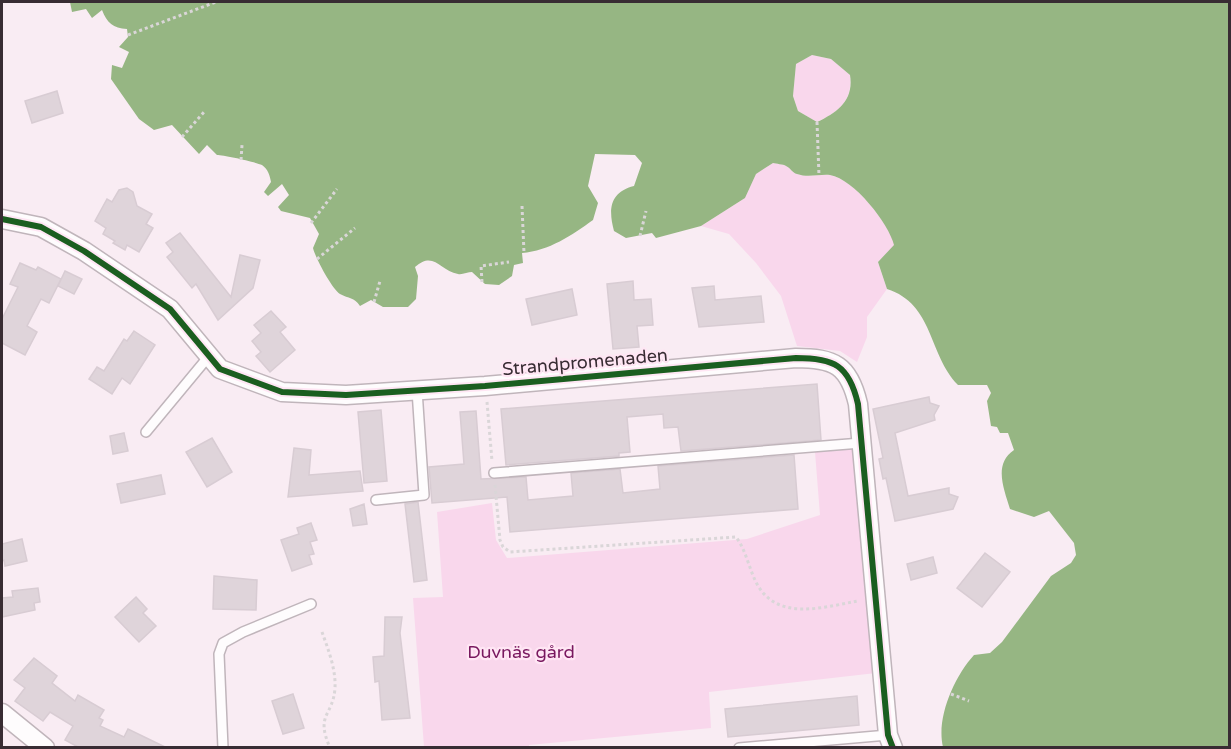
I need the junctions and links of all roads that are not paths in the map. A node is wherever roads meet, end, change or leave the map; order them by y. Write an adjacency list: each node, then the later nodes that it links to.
1 (2, 220): 2 (street, Strandpromenaden)
2 (209, 356): 3 (street, Strandpromenaden); 4 (lane)
3 (417, 390): 5 (street, Strandpromenaden); 7 (lane)
4 (146, 432)
5 (861, 443): 6 (lane); 10 (street, Strandpromenaden)
6 (494, 473)
7 (376, 500)
8 (311, 604): 12 (lane)
9 (2, 713): 11 (street)
10 (891, 741): 13 (lane, Strandpromenaden)
11 (45, 747)
12 (223, 747)
13 (739, 747)

